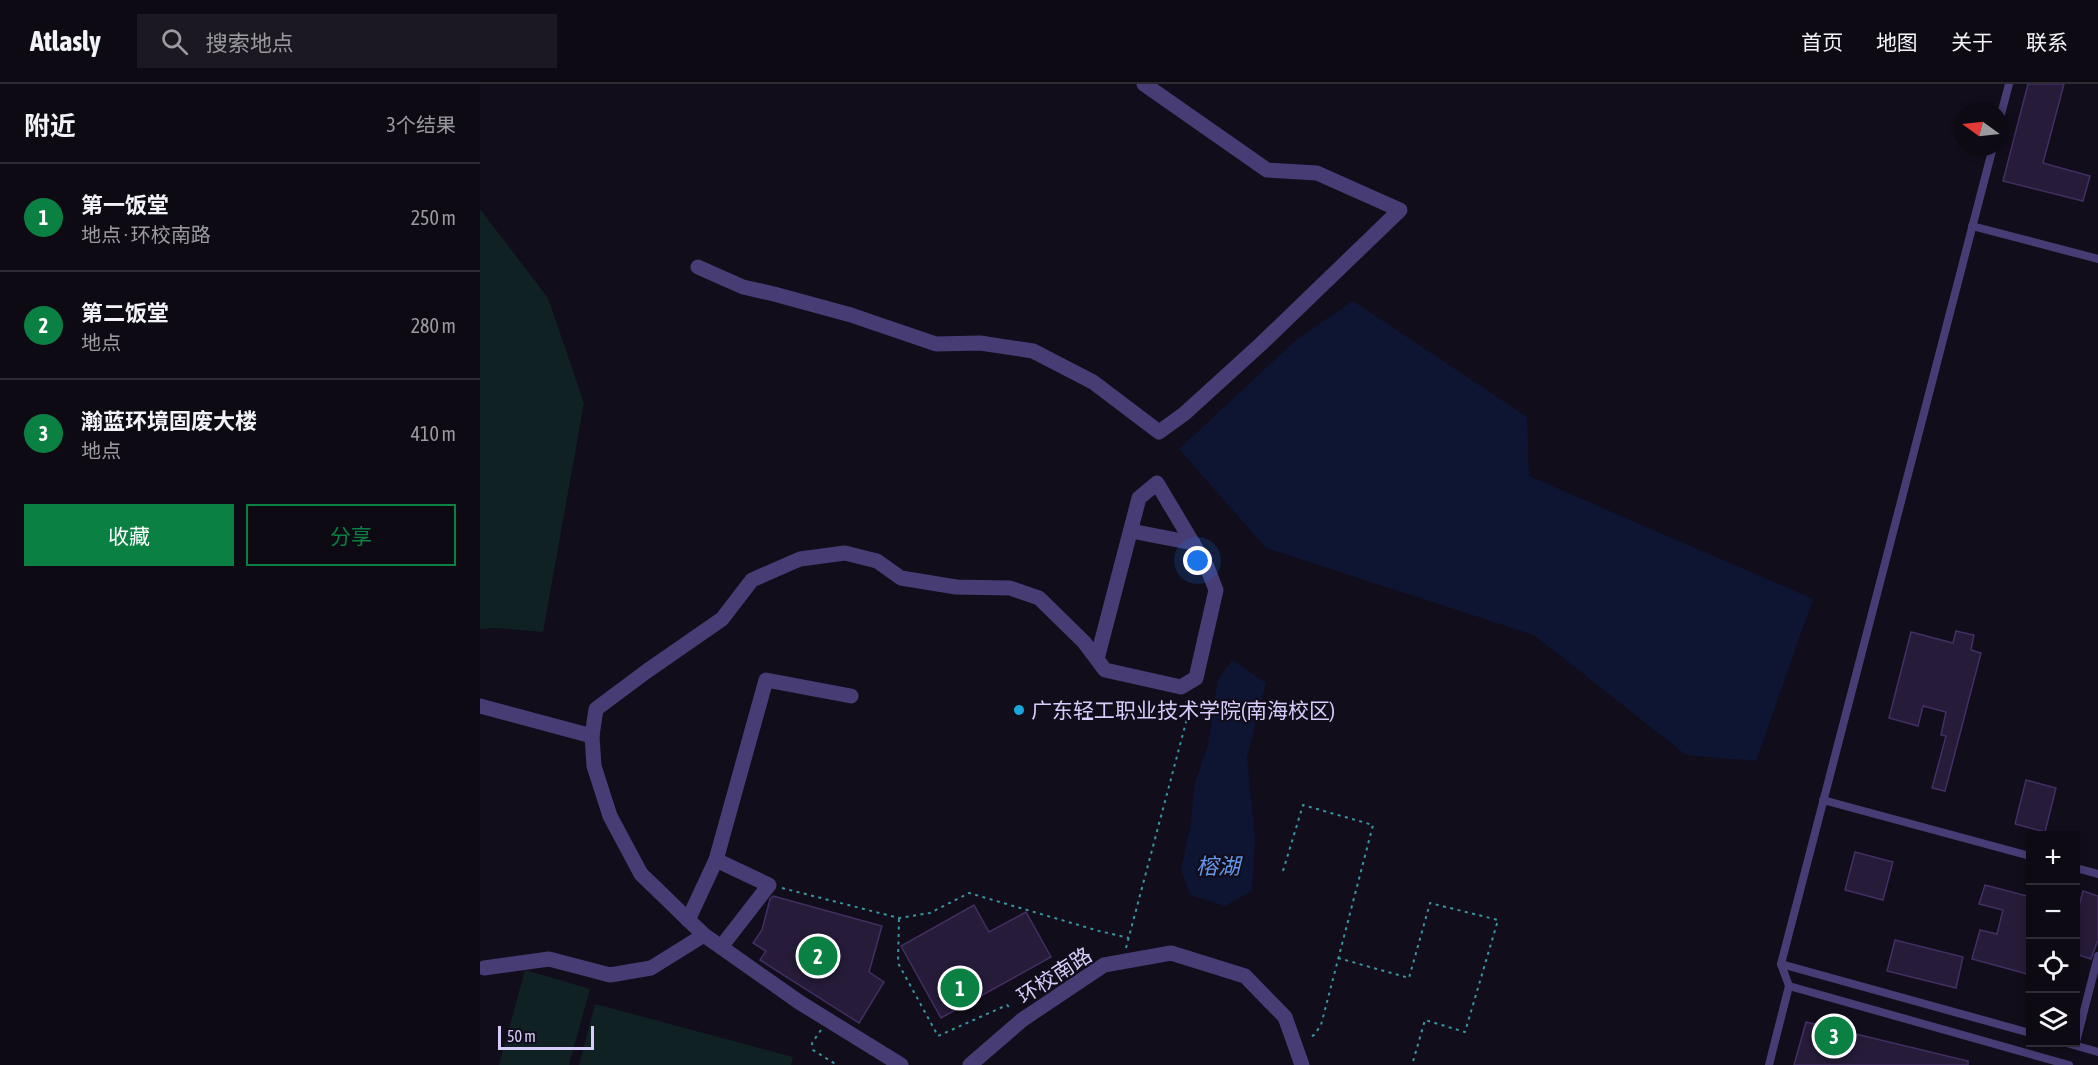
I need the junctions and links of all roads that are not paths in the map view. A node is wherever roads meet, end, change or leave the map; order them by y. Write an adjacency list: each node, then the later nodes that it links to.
1 (1144, 84): 7 (street)
2 (2009, 84): 3 (lane)
3 (2004, 102)
4 (1990, 156): 5 (lane)
5 (1972, 226): 6 (lane); 14 (lane)
6 (2098, 259)
7 (698, 267)
8 (1131, 531): 9 (street); 9 (street); 10 (street)
9 (1193, 543): 10 (street)
10 (1097, 659): 13 (street)
11 (851, 696): 16 (street)
12 (480, 706): 13 (street)
13 (592, 736): 19 (street)
14 (1823, 800): 15 (lane); 23 (lane)
15 (2026, 855)
16 (716, 860): 19 (street); 21 (street)
17 (2080, 869): 18 (lane)
18 (2098, 874)
19 (688, 920): 20 (street)
20 (704, 935): 21 (street); 24 (street)
21 (721, 947): 30 (street)
22 (2098, 956): 26 (lane)
23 (1782, 964): 25 (lane); 27 (lane)
24 (484, 968)
25 (1789, 986): 33 (lane); 34 (lane)
26 (2080, 1024)
27 (2026, 1032)
28 (2080, 1045): 29 (lane)
29 (2098, 1052)
30 (901, 1065)
31 (970, 1065): 32 (street, 环校南路)
32 (1302, 1065)
33 (1769, 1065)
34 (2069, 1065)

